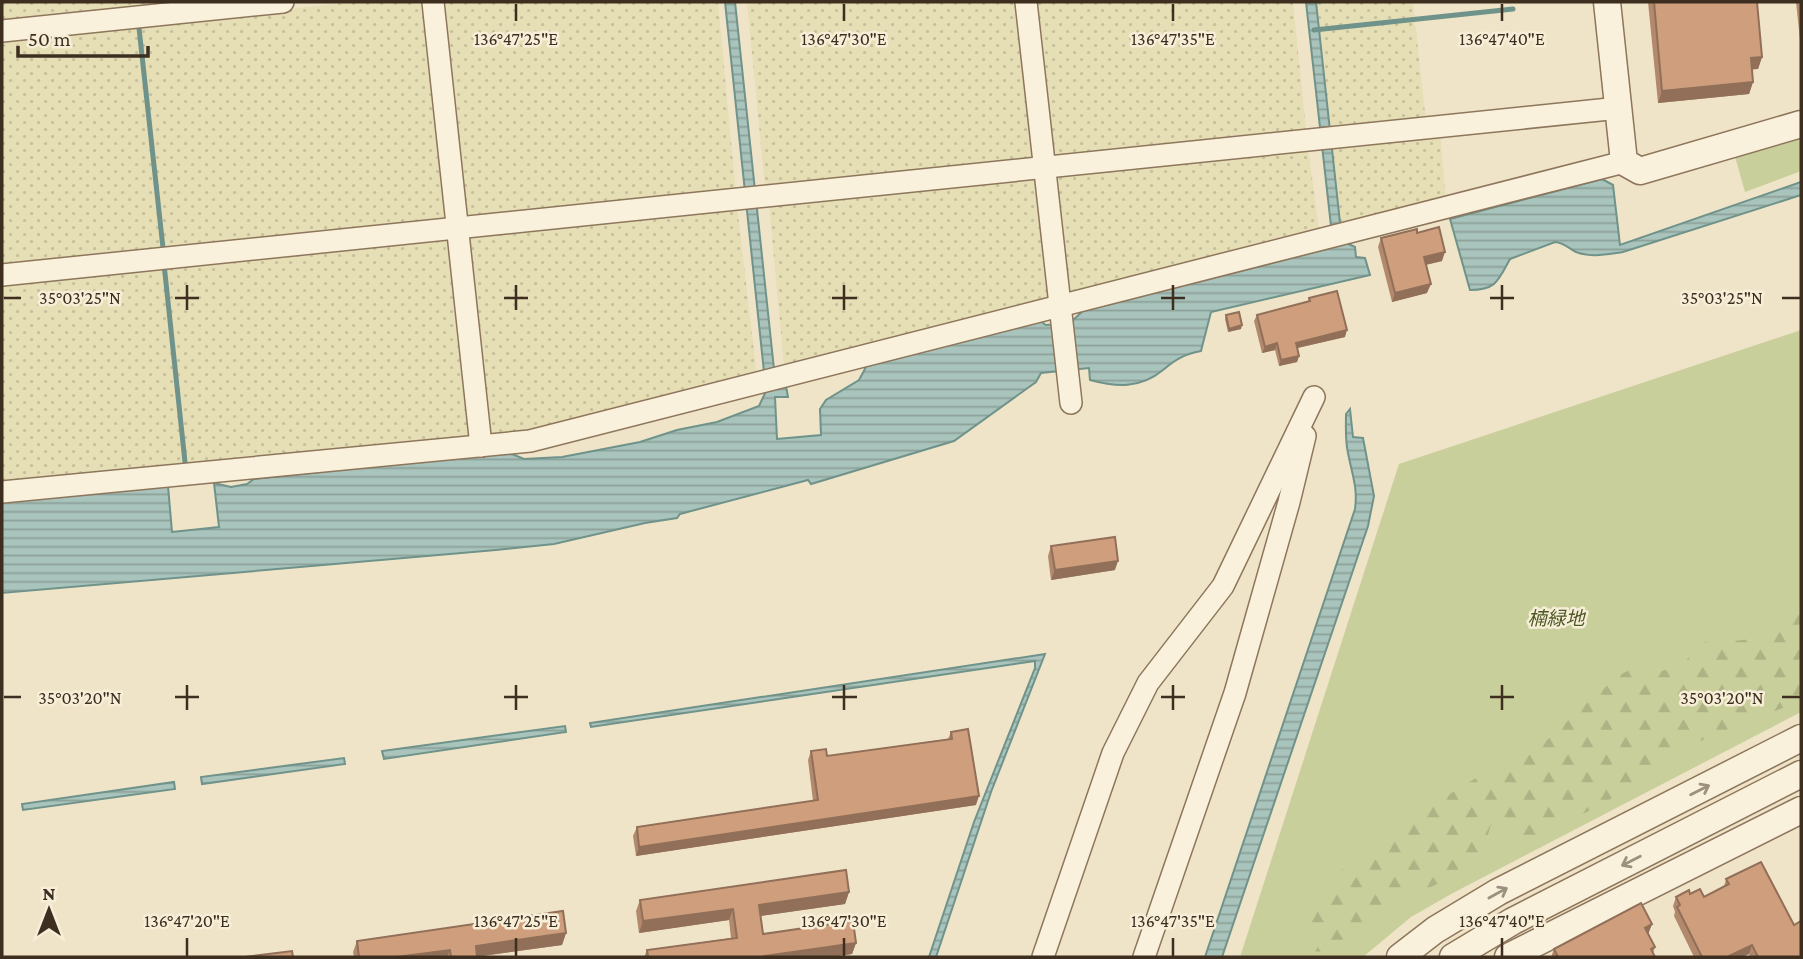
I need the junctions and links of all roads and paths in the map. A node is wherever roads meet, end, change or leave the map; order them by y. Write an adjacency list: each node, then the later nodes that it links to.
1 (283, 2): 5 (street)
2 (433, 2): 10 (street)
3 (1027, 2): 9 (street)
4 (1607, 2): 6 (street)
5 (2, 31)
6 (1619, 108): 8 (street); 9 (street)
7 (1801, 124): 8 (street)
8 (1624, 162): 12 (street)
9 (1044, 166): 10 (street); 12 (street)
10 (458, 228): 11 (street); 14 (street)
11 (2, 275)
12 (1060, 311): 13 (street); 14 (street)
13 (1070, 395)
14 (481, 446): 15 (street)
15 (2, 492)
16 (1801, 738): 21 (street, one-way to 16)
17 (1801, 774): 22 (street, one-way to 22)
18 (1801, 810): 23 (street)
19 (1043, 957): 20 (street)
20 (1143, 957)
21 (1400, 957)
22 (1453, 957)
23 (1508, 957)

